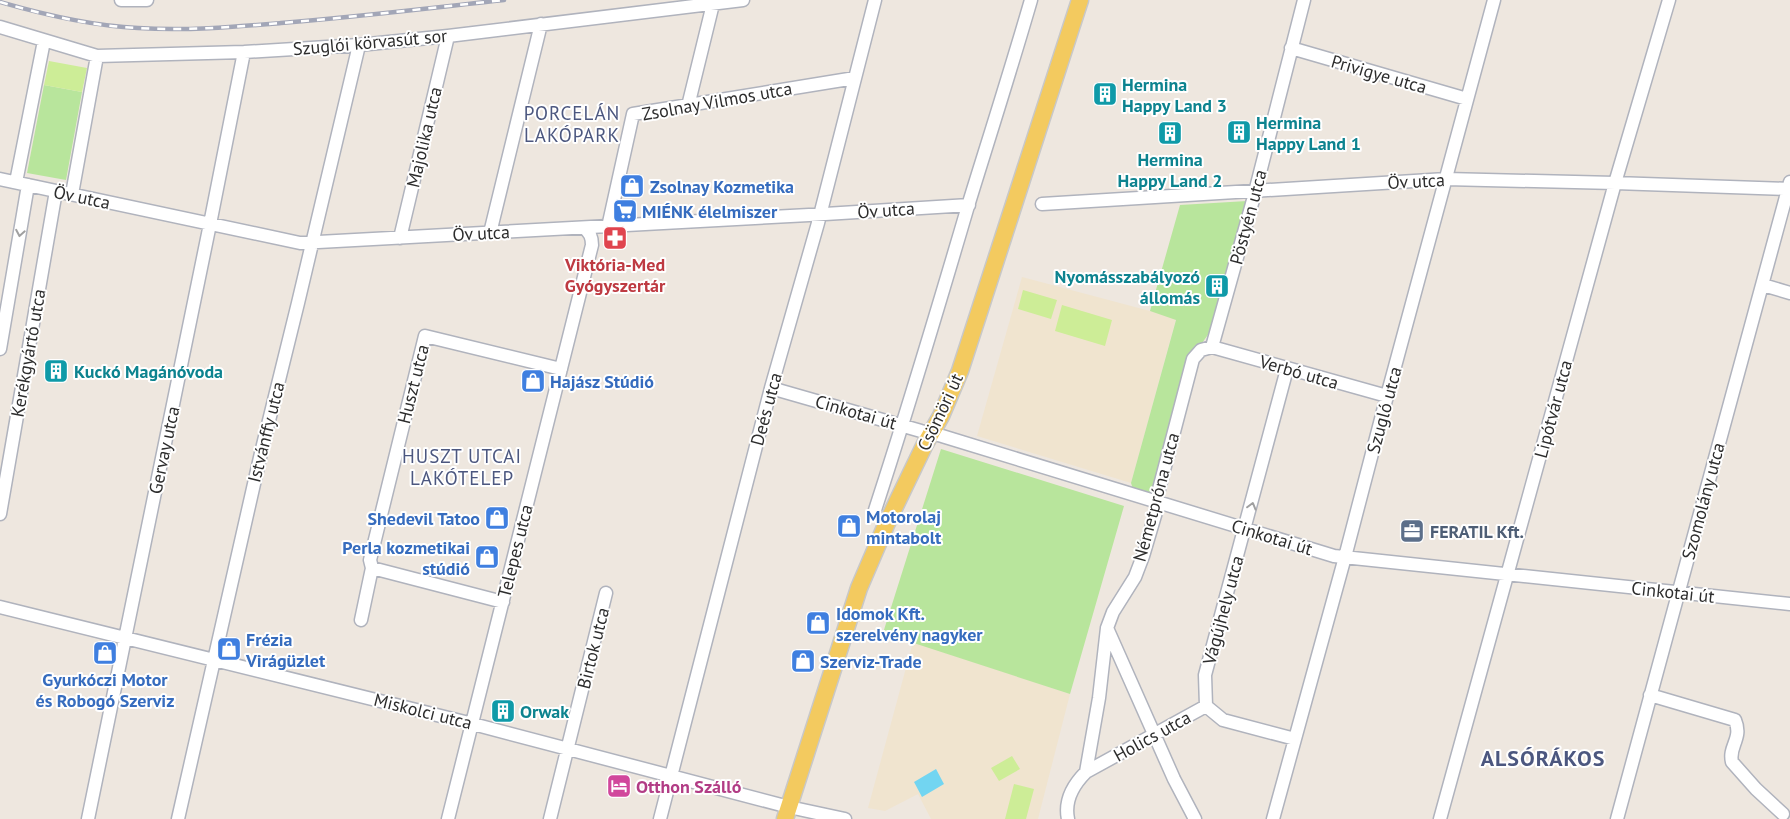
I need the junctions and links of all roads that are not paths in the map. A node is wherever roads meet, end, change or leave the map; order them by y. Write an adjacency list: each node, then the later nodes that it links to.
1 (121, 0): 2 (street)
2 (147, 0)
3 (743, 0): 10 (street, Szuglói körvasút sor)
4 (875, 0): 19 (street, Deés utca)
5 (1031, 0): 31 (street, Csömöri út)
6 (1080, 0): 48 (main road, Csömöri út)
7 (1304, 0): 16 (street, Pöstyén utca)
8 (1494, 0): 20 (street, Szugló utca)
9 (1669, 0): 24 (street, Lipótvár utca)
10 (713, 4): 11 (street, Szuglói körvasút sor); 21 (street)
11 (541, 24): 13 (street, Szuglói körvasút sor); 36 (street)
12 (0, 27): 14 (street, Szuglói körvasút sor)
13 (448, 36): 15 (street, Szuglói körvasút sor); 37 (street, Majolika utca)
14 (44, 41): 18 (street, Szuglói körvasút sor); 25 (street, Kerékgyártó utca)
15 (359, 46): 17 (street, Szuglói körvasút sor); 38 (street, Istvánffy utca)
16 (1291, 48): 20 (street, Privigye utca); 27 (street, Pöstyén utca)
17 (244, 52): 18 (street, Szuglói körvasút sor); 33 (street, Gervay utca)
18 (97, 56): 29 (street)
19 (855, 78): 21 (street, Zsolnay Vilmos utca); 32 (street, Deés utca)
20 (1467, 99): 23 (street, Szugló utca)
21 (688, 106): 34 (street, Zsolnay Vilmos utca)
22 (0, 179): 25 (street, Öv utca)
23 (1446, 179): 24 (street, Öv utca); 27 (street, Öv utca); 46 (street, Szugló utca)
24 (1615, 183): 26 (street, Öv utca); 55 (street, Lipótvár utca)
25 (22, 184): 28 (street, Öv utca); 42 (street, Kerékgyártó utca, one-way to 42)
26 (1789, 187): 39 (street, Szomolány utca)
27 (1255, 191): 30 (street, Öv utca); 41 (street, Pöstyén utca)
28 (56, 192): 29 (street, Öv utca); 51 (street, Kerékgyártó utca)
29 (72, 194): 33 (street, Öv utca)
30 (1042, 204)
31 (969, 205): 32 (street, Öv utca); 47 (street, Csömöri út)
32 (820, 215): 34 (street, Öv utca); 45 (street, Deés utca)
33 (210, 224): 38 (street, Öv utca); 63 (street, Gervay utca)
34 (608, 226): 35 (street, Öv utca)
35 (584, 228): 36 (street, Öv utca); 43 (street, Telepes utca)
36 (490, 233): 37 (street, Öv utca)
37 (400, 238): 38 (street, Öv utca)
38 (312, 243): 64 (street, Istvánffy utca)
39 (1762, 285): 40 (street); 56 (street, Szomolány utca)
40 (1790, 293)
41 (1212, 347): 44 (street, Verbó utca); 49 (street, Németpróna utca)
42 (0, 349)
43 (561, 369): 54 (street, Huszt utca); 58 (street, Telepes utca)
44 (1287, 369): 46 (street, Verbó utca); 52 (street, Vágújhely utca, one-way to 44)
45 (771, 388): 47 (street, Cinkotai út); 72 (street, Deés utca)
46 (1387, 396): 53 (street, Szugló utca)
47 (903, 426): 48 (street, Cinkotai út); 50 (street, Csömöri út)
48 (931, 434): 49 (street, Cinkotai út); 73 (main road, Csömöri út)
49 (1157, 502): 52 (street, Cinkotai út); 62 (street, Németpróna utca)
50 (875, 510)
51 (0, 514)
52 (1246, 529): 53 (street, Cinkotai út); 66 (street, Vágújhely utca)
53 (1345, 557): 55 (street, Cinkotai út); 69 (street, Szugló utca)
54 (372, 568): 58 (street); 61 (street, Huszt utca)
55 (1509, 574): 56 (street, Cinkotai út); 84 (street, Lipótvár utca)
56 (1678, 592): 59 (street, Cinkotai út); 65 (street, Szomolány utca)
57 (606, 593): 70 (street, Birtok utca)
58 (503, 602): 67 (street, Telepes utca)
59 (1790, 604)
60 (0, 607): 63 (street, Miskolci utca)
61 (361, 620)
62 (1107, 628): 68 (street); 71 (street, Németpróna utca)
63 (125, 637): 64 (street, Miskolci utca); 75 (street, Gervay utca)
64 (214, 659): 67 (street, Miskolci utca); 76 (street, Istvánffy utca)
65 (1650, 695): 74 (street); 85 (street, Szomolány utca)
66 (1206, 706): 68 (street, Holics utca); 69 (street, Holics utca)
67 (473, 724): 70 (street, Miskolci utca); 77 (street, Telepes utca)
68 (1154, 735): 71 (street, Holics utca); 82 (street)
69 (1294, 739): 83 (street, Szugló utca)
70 (568, 749): 72 (street, Miskolci utca); 78 (street, Birtok utca)
71 (1086, 772): 81 (street, Holics utca)
72 (671, 776): 73 (street, Miskolci utca); 79 (street, Deés utca)
73 (787, 813): 80 (street, Miskolci utca)
74 (1784, 814)
75 (88, 819)
76 (178, 819)
77 (448, 819)
78 (550, 819)
79 (660, 819)
80 (846, 819)
81 (1068, 819)
82 (1195, 819)
83 (1273, 819)
84 (1440, 819)
85 (1617, 819)

